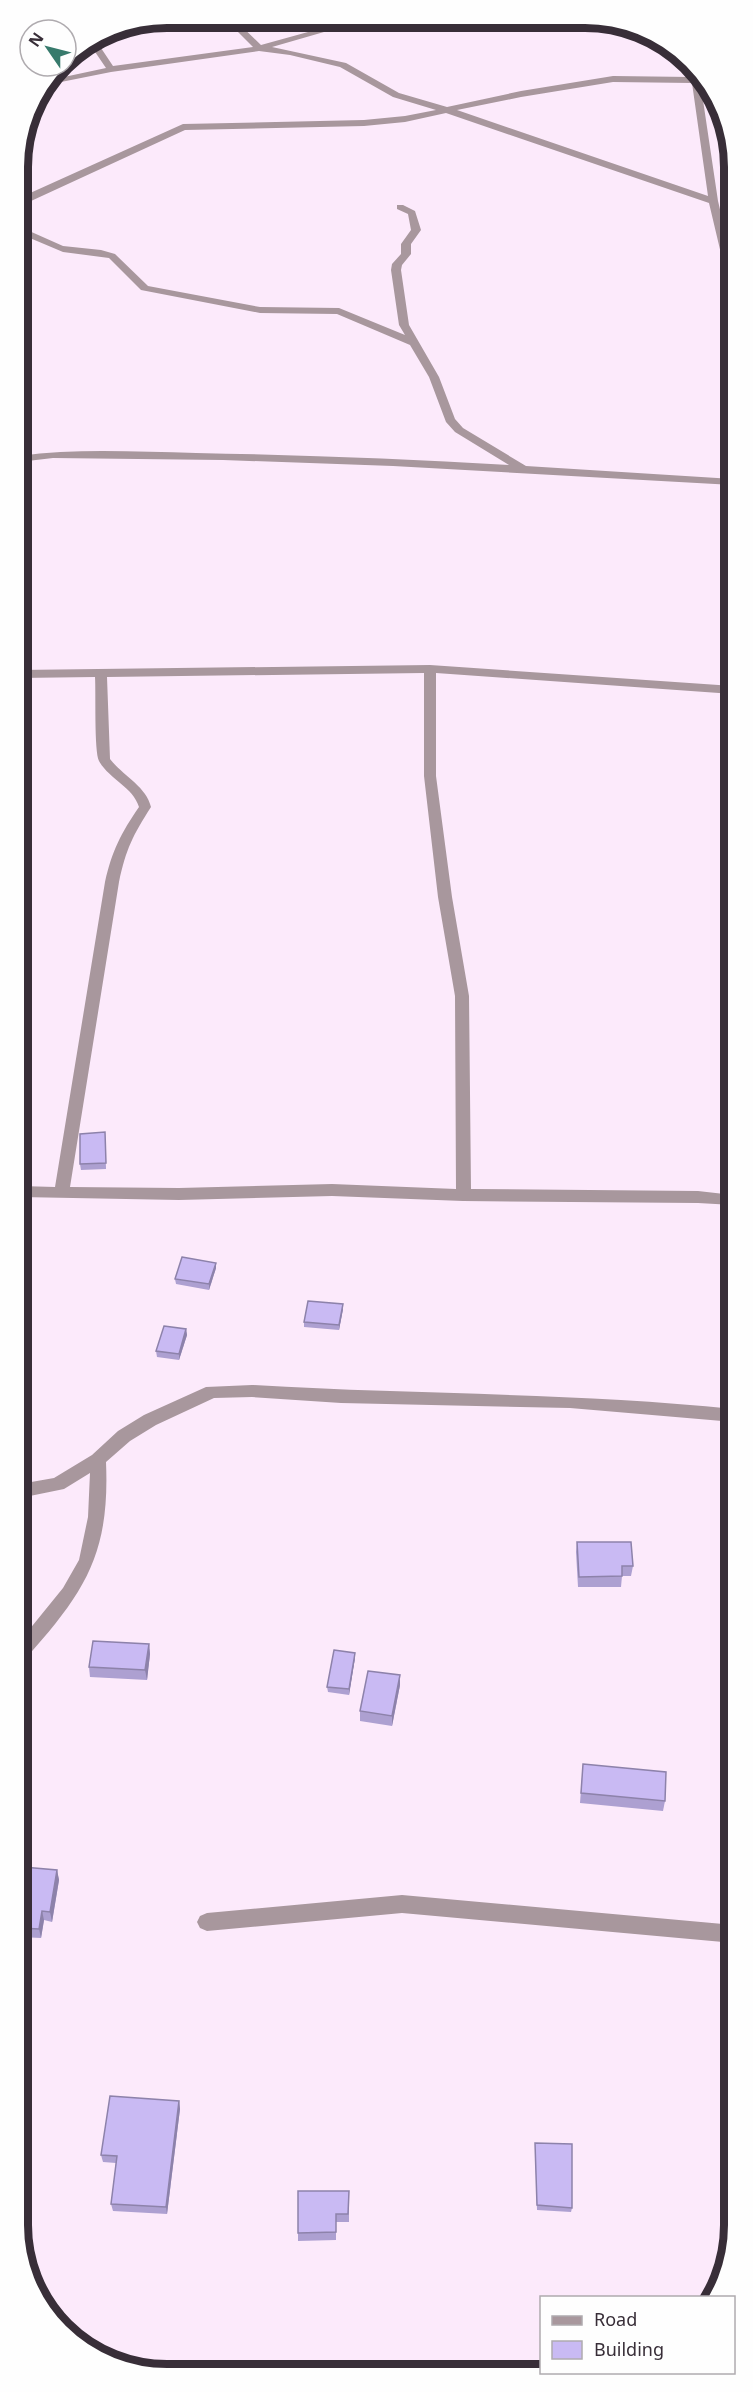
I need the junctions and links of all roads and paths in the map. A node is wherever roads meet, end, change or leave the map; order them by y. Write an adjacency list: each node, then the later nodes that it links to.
1 (238, 28): 4 (street)
2 (332, 28): 4 (street)
3 (97, 48): 5 (street)
4 (259, 48): 5 (street); 9 (street)
5 (111, 69): 6 (street)
6 (60, 80)
7 (693, 80): 9 (street)
8 (702, 92): 11 (street)
9 (447, 110): 10 (street); 11 (street)
10 (29, 198)
11 (713, 201): 14 (street)
12 (400, 207): 15 (street)
13 (29, 235): 15 (street)
14 (724, 246)
15 (416, 343): 17 (street)
16 (29, 458): 17 (street)
17 (525, 470): 18 (street)
18 (724, 482)
19 (430, 669): 20 (street); 22 (street); 25 (street)
20 (101, 673): 21 (street); 24 (street)
21 (29, 674)
22 (724, 689)
23 (28, 1192): 24 (street)
24 (62, 1192): 25 (street)
25 (463, 1194): 26 (street)
26 (724, 1199)
27 (724, 1415): 28 (street)
28 (98, 1460): 29 (street); 30 (street)
29 (28, 1489)
30 (28, 1644)
31 (207, 1922): 32 (street)
32 (724, 1933)

